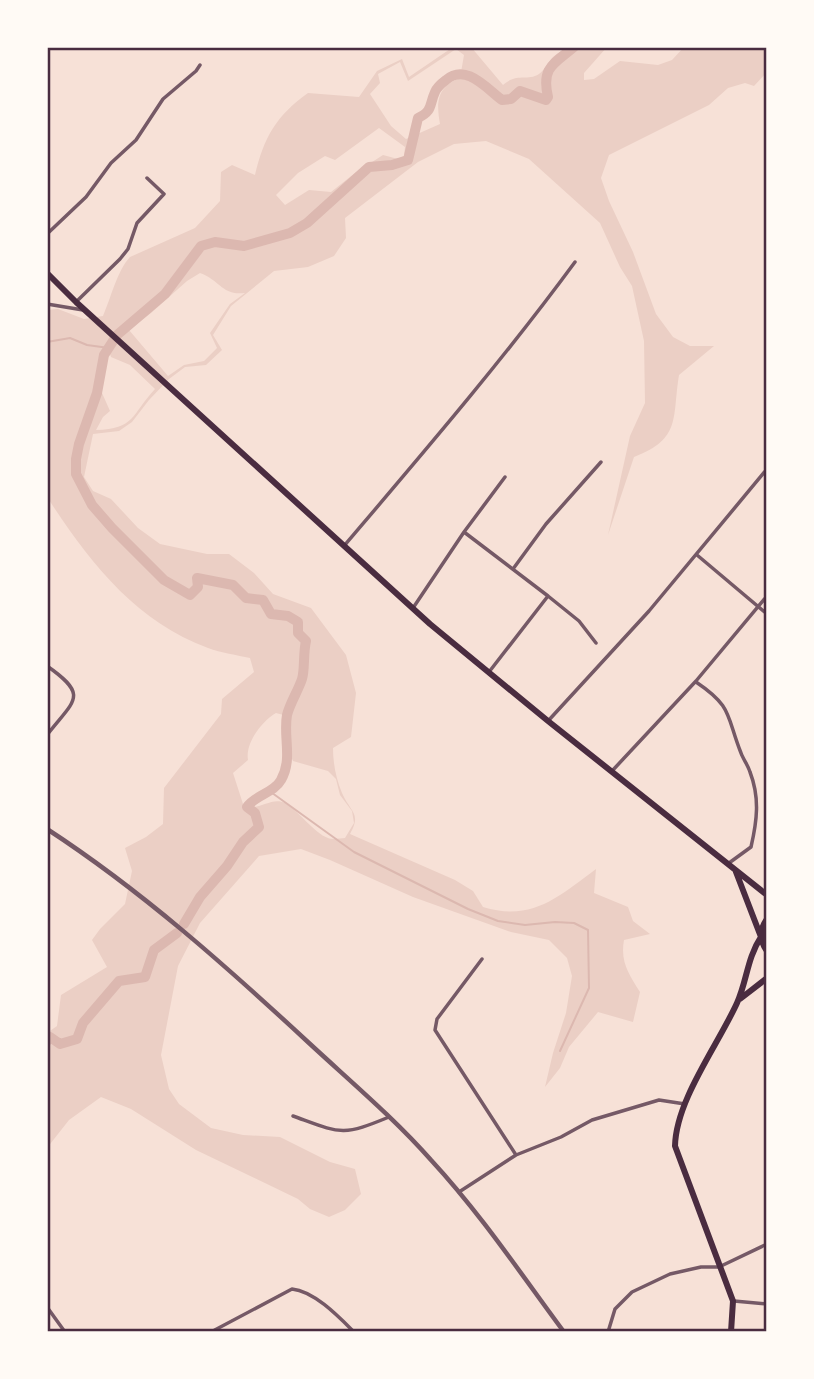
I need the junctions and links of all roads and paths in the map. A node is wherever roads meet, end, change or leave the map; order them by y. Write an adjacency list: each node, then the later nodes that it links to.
1 (200, 65): 3 (street)
2 (147, 178): 6 (street)
3 (47, 234)
4 (575, 262): 13 (street)
5 (47, 273): 6 (highway)
6 (76, 302): 8 (highway)
7 (47, 304): 8 (street)
8 (86, 311): 13 (highway)
9 (601, 462): 15 (street)
10 (766, 472): 14 (street)
11 (505, 477): 12 (street)
12 (464, 532): 15 (street); 19 (street)
13 (344, 546): 19 (highway)
14 (697, 555): 18 (street); 25 (street)
15 (513, 569): 16 (street)
16 (548, 596): 21 (street); 23 (street)
17 (767, 596): 18 (street)
18 (758, 606): 20 (street); 24 (street)
19 (413, 608): 23 (highway)
20 (767, 614)
21 (596, 643)
22 (47, 666): 26 (street)
23 (489, 672): 25 (highway)
24 (696, 681): 27 (street); 29 (street)
25 (548, 721): 27 (highway)
26 (47, 735)
27 (612, 771): 29 (highway)
28 (47, 829): 40 (street)
29 (727, 864): 30 (highway)
30 (736, 870): 31 (highway); 33 (highway)
31 (767, 895)
32 (767, 919): 33 (highway)
33 (761, 937): 34 (highway); 37 (highway)
34 (767, 951)
35 (482, 959): 41 (street)
36 (767, 978): 37 (highway)
37 (738, 1001): 38 (highway)
38 (685, 1104): 41 (street); 44 (highway)
39 (292, 1116): 40 (street)
40 (389, 1117): 42 (street)
41 (516, 1155): 42 (street)
42 (459, 1192): 51 (street)
43 (767, 1244): 44 (street)
44 (721, 1266): 45 (highway); 52 (street)
45 (733, 1301): 46 (street); 53 (highway)
46 (767, 1304)
47 (47, 1307): 48 (street)
48 (65, 1332)
49 (211, 1332): 50 (street)
50 (354, 1332)
51 (564, 1332)
52 (608, 1332)
53 (731, 1332)

